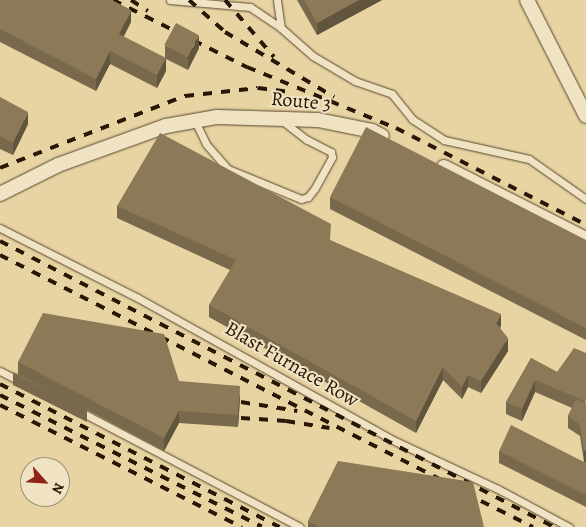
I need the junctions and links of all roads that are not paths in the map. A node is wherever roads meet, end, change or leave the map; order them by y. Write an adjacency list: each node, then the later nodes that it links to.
1 (170, 0): 4 (lane)
2 (277, 0): 4 (lane)
3 (527, 0): 5 (street)
4 (281, 28): 11 (lane)
5 (586, 116)
6 (279, 118): 7 (street, Route 3); 7 (lane); 8 (street, Route 3)
7 (195, 120): 10 (street, Route 3)
8 (398, 144)
9 (433, 162): 13 (street)
10 (0, 194)
11 (586, 199)
12 (0, 228): 18 (lane, Blast Furnace Row)
13 (586, 239)
14 (0, 371): 15 (lane)
15 (30, 387)
16 (74, 408): 17 (lane)
17 (300, 527)
18 (569, 527)

